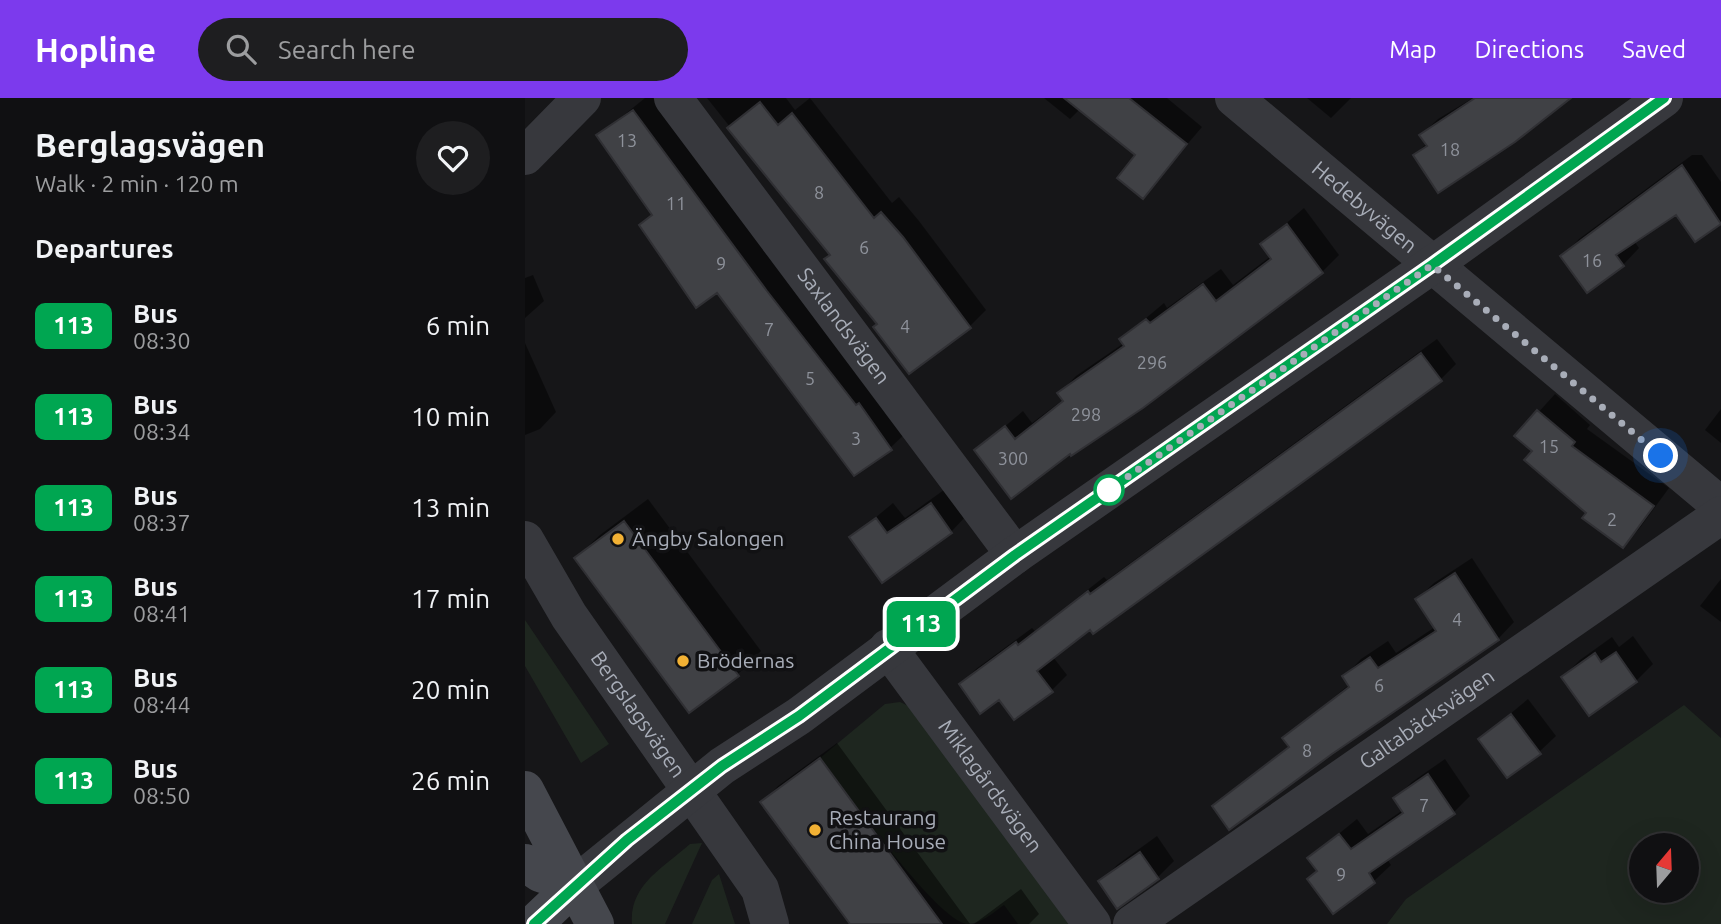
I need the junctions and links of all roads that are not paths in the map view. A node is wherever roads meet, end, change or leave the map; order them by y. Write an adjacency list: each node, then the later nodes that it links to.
1 (582, 98): 5 (street)
2 (673, 98): 10 (street, Saxlandsvägen)
3 (1234, 98): 6 (street, Hedebyvägen)
4 (1664, 98): 6 (street)
5 (525, 156)
6 (1432, 265): 7 (street, Hedebyvägen); 10 (street)
7 (1721, 506)
8 (1721, 515): 20 (street, Galtabäcksvägen)
9 (525, 540): 12 (street, Bergslagsvägen)
10 (1015, 555): 11 (street)
11 (888, 648): 12 (street); 19 (street, Miklagårdsvägen)
12 (692, 789): 15 (street); 18 (street, Bergslagsvägen)
13 (525, 790): 15 (main road)
14 (525, 863): 15 (main road)
15 (575, 885): 16 (main road); 17 (main road)
16 (534, 924)
17 (595, 924)
18 (770, 924)
19 (1093, 924)
20 (1132, 924)

